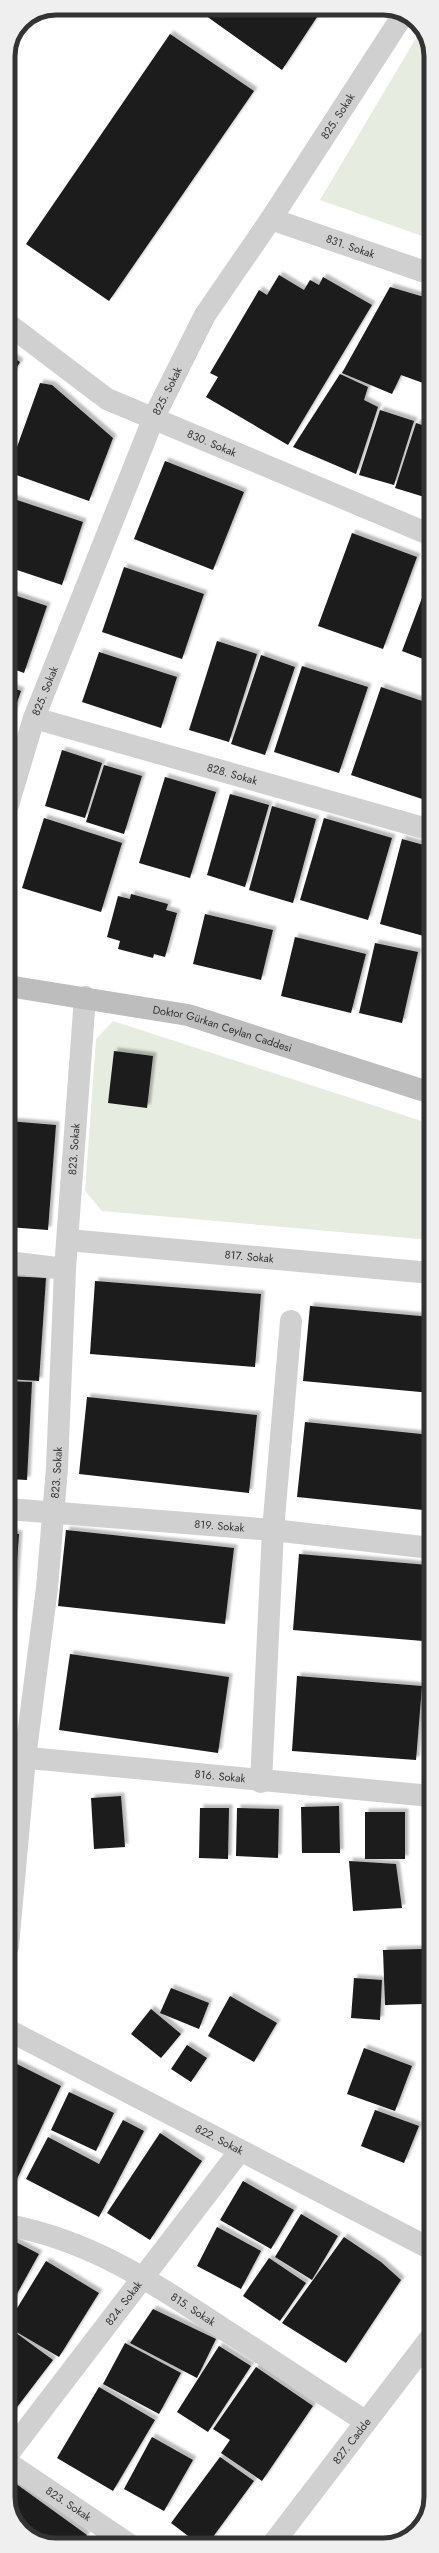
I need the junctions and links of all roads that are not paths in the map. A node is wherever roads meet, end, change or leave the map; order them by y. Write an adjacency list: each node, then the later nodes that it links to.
1 (401, 19): 2 (street, 825. Sokak)
2 (271, 219): 3 (street, 831. Sokak); 5 (street, 825. Sokak)
3 (424, 272)
4 (15, 329): 5 (street, 830. Sokak)
5 (154, 417): 6 (street, 830. Sokak); 7 (street, 825. Sokak)
6 (424, 532)
7 (34, 718): 8 (street, 825. Sokak); 9 (street, 828. Sokak)
8 (15, 782)
9 (424, 828)
10 (15, 987): 11 (main road, Doktor Gürkan Ceylan Caddesi)
11 (85, 997): 12 (main road, Doktor Gürkan Ceylan Caddesi); 13 (street, 823. Sokak)
12 (424, 1091)
13 (68, 1240): 15 (street, 823. Sokak); 16 (street, 817. Sokak)
14 (15, 1263): 15 (street)
15 (65, 1269): 19 (street, 823. Sokak)
16 (424, 1272)
17 (291, 1321): 20 (street)
18 (15, 1510): 19 (street, 819. Sokak)
19 (53, 1513): 20 (street, 819. Sokak); 22 (street, 823. Sokak)
20 (273, 1530): 21 (street, 819. Sokak); 23 (street)
21 (424, 1547)
22 (17, 1757): 23 (street, 816. Sokak); 25 (street, 823. Sokak)
23 (261, 1782): 24 (street, 816. Sokak)
24 (424, 1795)
25 (15, 1799)
26 (15, 2034): 27 (street, 822. Sokak)
27 (239, 2152): 29 (street, 822. Sokak); 30 (street, 824. Sokak)
28 (15, 2227): 30 (street, 815. Sokak)
29 (424, 2245)
30 (145, 2277): 32 (street, 815. Sokak); 33 (street, 824. Sokak)
31 (424, 2346): 32 (street, 827. Cadde)
32 (365, 2421): 36 (street, 827. Cadde)
33 (15, 2445)
34 (15, 2468): 35 (street, 823. Sokak)
35 (120, 2538)
36 (277, 2538)

